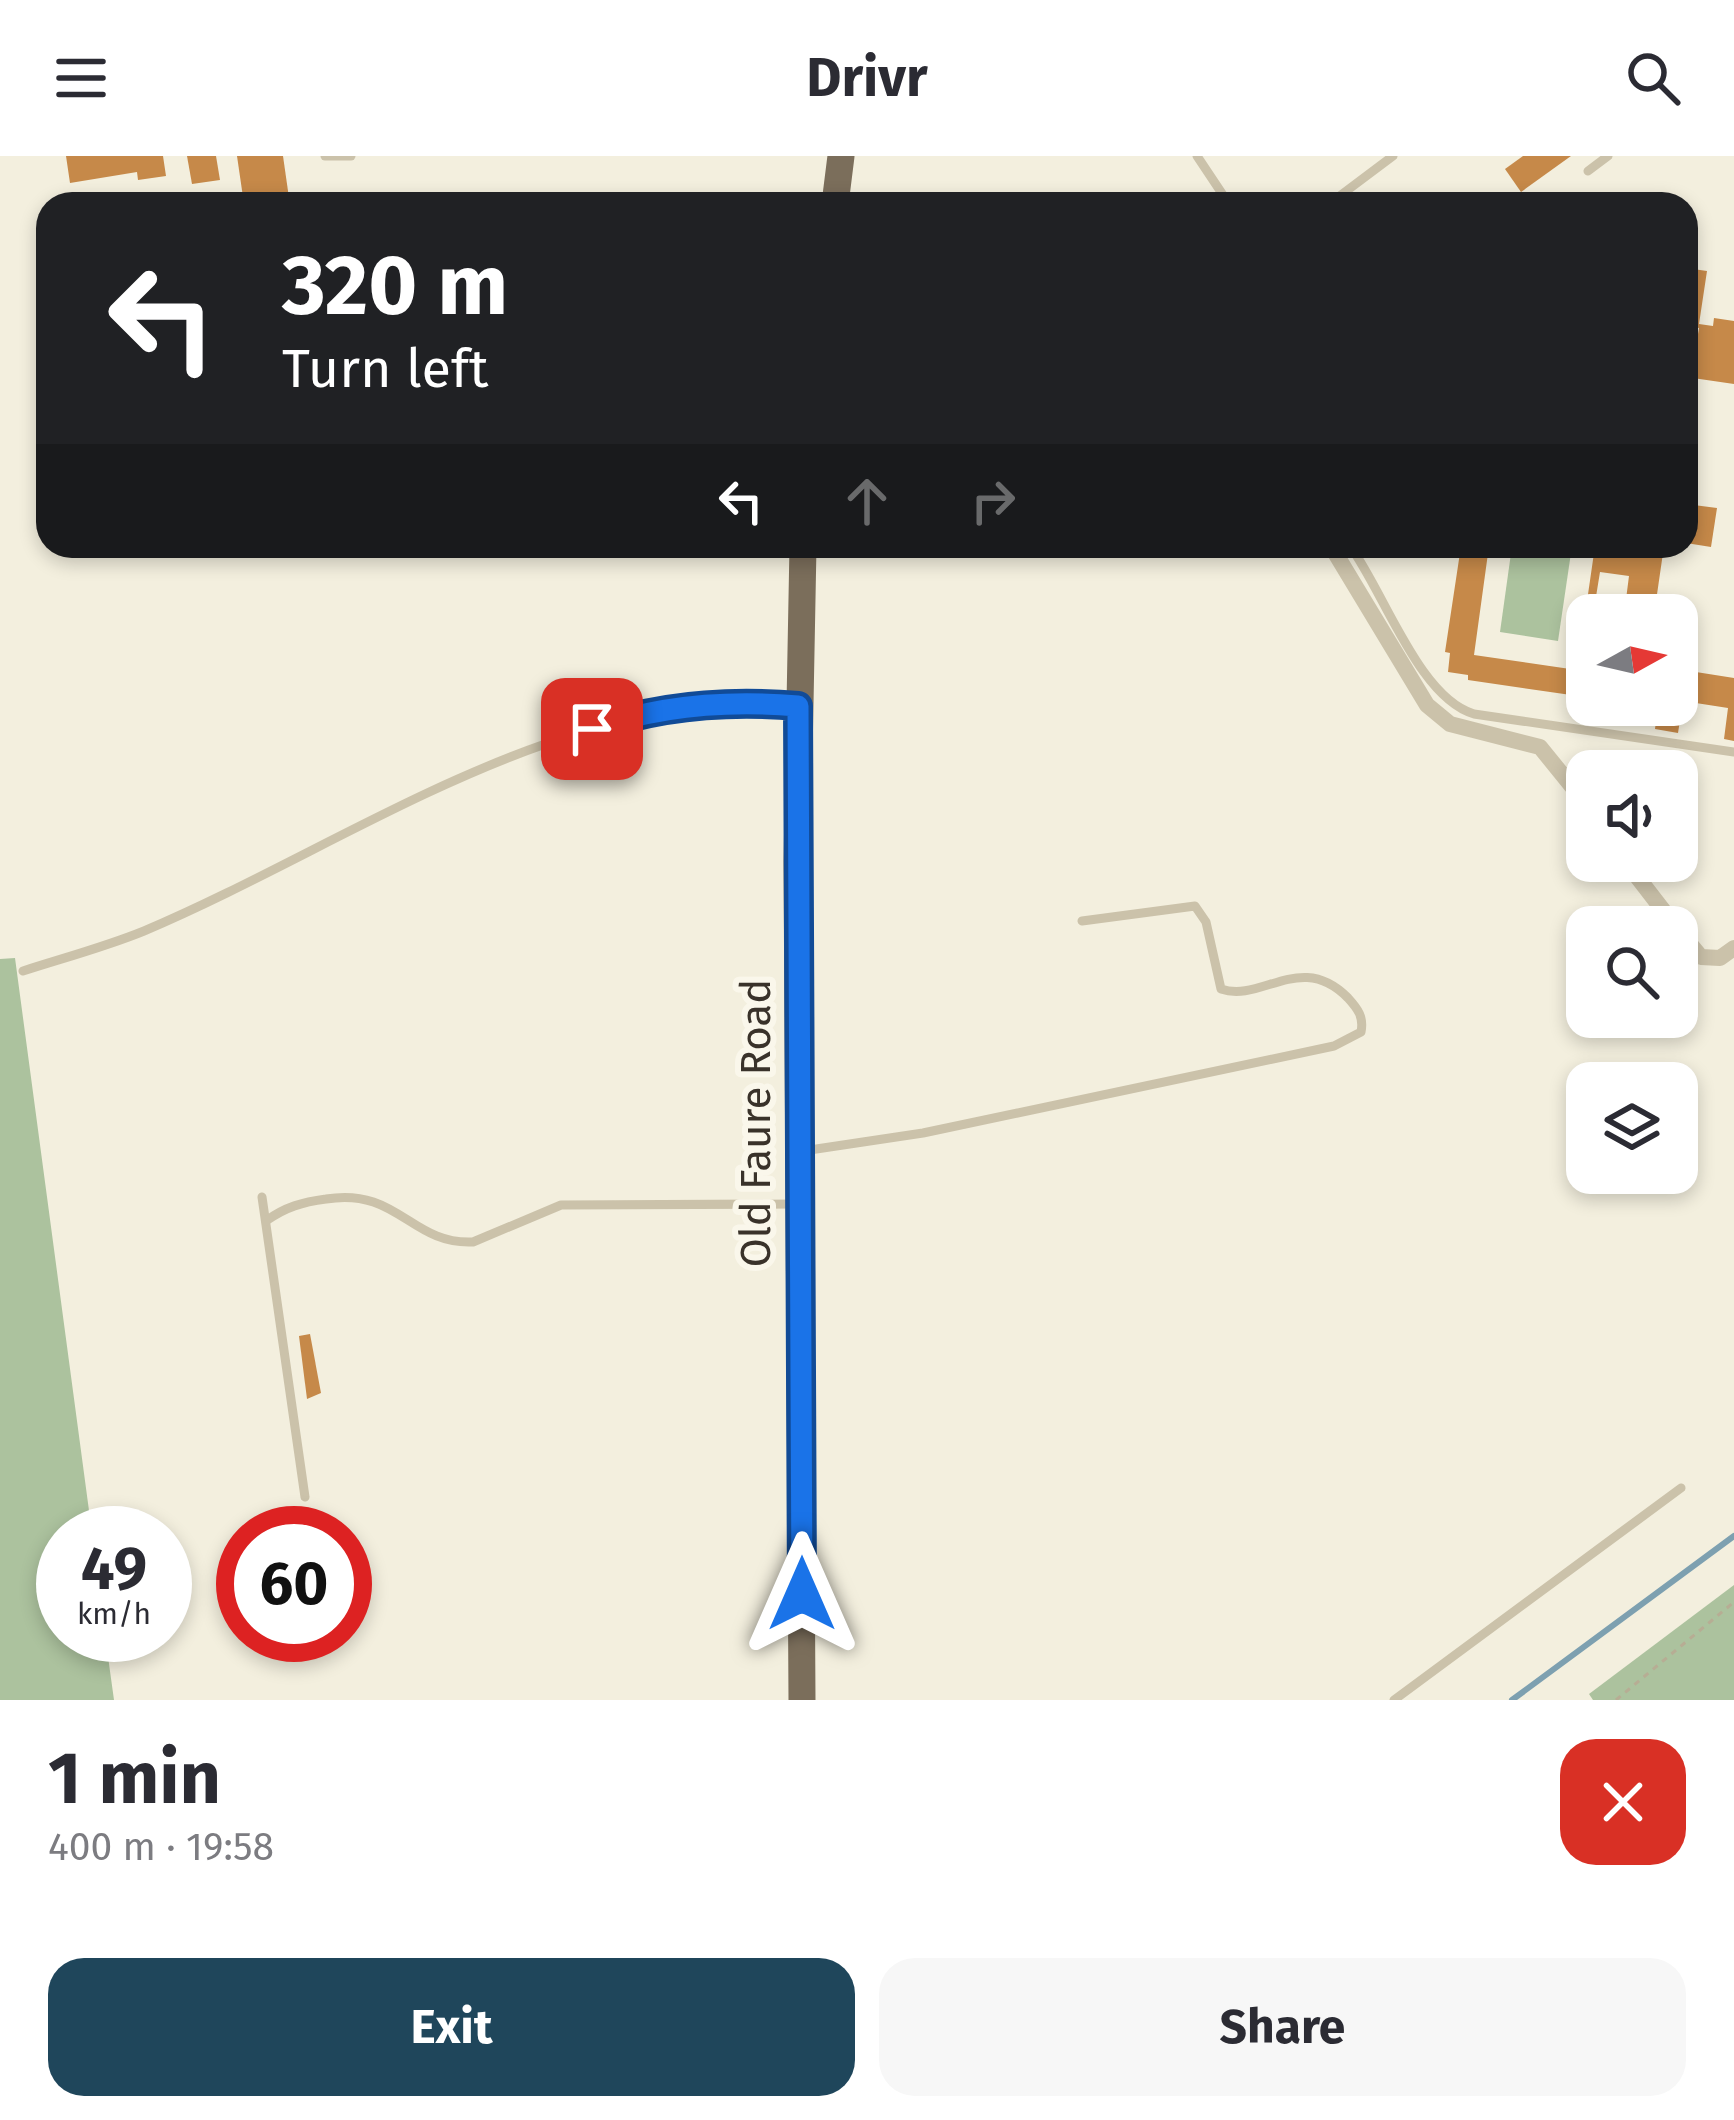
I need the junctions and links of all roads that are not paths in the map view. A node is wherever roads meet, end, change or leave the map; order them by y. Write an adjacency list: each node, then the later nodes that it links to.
1 (325, 156): 2 (lane)
2 (352, 156)
3 (841, 156): 8 (main road)
4 (1197, 156): 9 (lane)
5 (1393, 156): 10 (lane)
6 (1608, 156): 7 (lane)
7 (1588, 171)
8 (836, 192)
9 (1221, 192)
10 (1345, 192)
11 (803, 558): 14 (main road, Old Faure Road)
12 (1338, 558): 16 (street)
13 (1357, 558): 15 (lane)
14 (798, 706): 22 (lane); 23 (main road, Old Faure Road)
15 (1734, 752)
16 (1566, 780)
17 (1641, 882): 18 (street)
18 (1659, 906)
19 (1082, 921): 23 (lane)
20 (1734, 949): 21 (street)
21 (1698, 954)
22 (22, 971)
23 (798, 1151): 25 (main road, Old Faure Road)
24 (262, 1197): 26 (lane)
25 (799, 1204): 26 (lane); 29 (main road, Old Faure Road)
26 (266, 1221): 28 (lane)
27 (1681, 1488): 30 (lane)
28 (305, 1497)
29 (802, 1700)
30 (1394, 1700)

